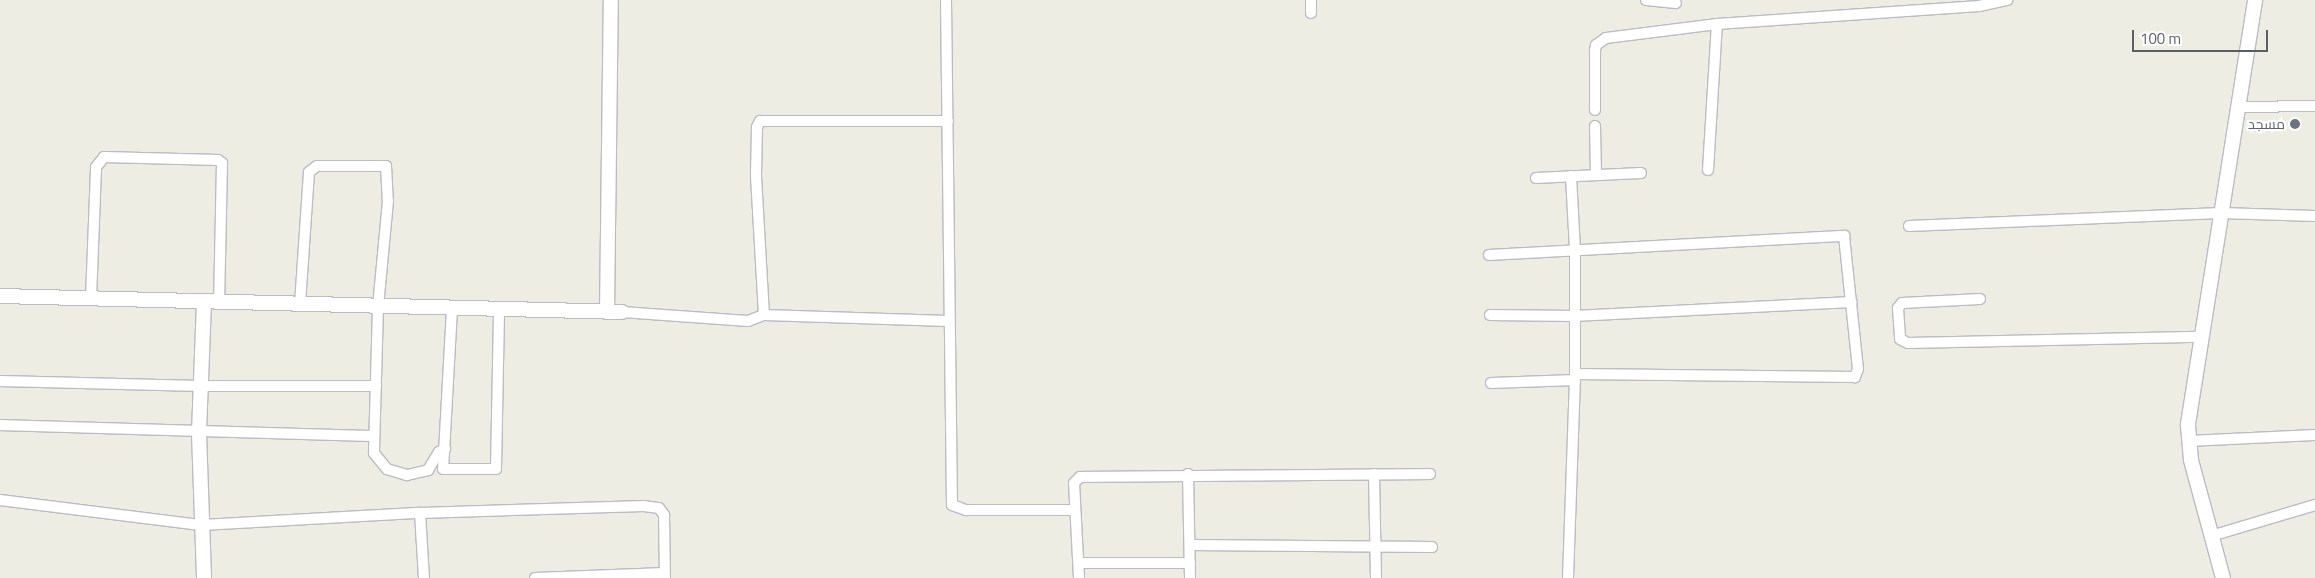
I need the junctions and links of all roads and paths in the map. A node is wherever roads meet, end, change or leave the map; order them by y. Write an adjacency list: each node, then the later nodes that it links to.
1 (611, 0): 35 (street)
2 (946, 0): 13 (street)
3 (1311, 0): 8 (street)
4 (1646, 0): 7 (street)
5 (2007, 0): 9 (street)
6 (2255, 0): 10 (street)
7 (1676, 3)
8 (1311, 13)
9 (1717, 24): 12 (street); 15 (street)
10 (2238, 106): 11 (street); 20 (street)
11 (2315, 106)
12 (1594, 110)
13 (948, 121): 38 (street); 40 (street)
14 (1595, 126): 17 (street)
15 (1708, 170)
16 (1641, 173): 17 (street)
17 (1596, 175): 18 (street)
18 (1571, 176): 19 (street); 23 (street)
19 (1536, 178)
20 (2221, 213): 21 (street); 22 (street); 41 (street)
21 (2315, 216)
22 (1909, 226)
23 (1575, 250): 24 (street); 30 (street); 39 (street)
24 (1489, 255)
25 (0, 296): 26 (street)
26 (91, 299): 28 (street); 29 (street)
27 (1980, 299): 41 (street)
28 (204, 302): 29 (street); 45 (street)
29 (219, 302): 31 (street)
30 (1852, 302): 39 (street); 42 (street)
31 (300, 304): 32 (street); 32 (street)
32 (378, 307): 33 (street); 46 (street)
33 (452, 310): 34 (street); 52 (street)
34 (499, 310): 35 (street); 52 (street)
35 (608, 312): 36 (street)
36 (622, 312): 38 (street)
37 (1490, 314): 39 (street)
38 (764, 315): 40 (street)
39 (1574, 316): 42 (street)
40 (948, 321): 58 (street)
41 (2201, 338): 51 (street)
42 (1575, 377): 44 (street); 74 (street)
43 (0, 381): 45 (street)
44 (1491, 383)
45 (201, 386): 46 (street); 48 (street)
46 (376, 386): 50 (street)
47 (0, 425): 48 (street)
48 (199, 433): 50 (street); 60 (street)
49 (2315, 435): 51 (street)
50 (373, 436): 52 (street)
51 (2188, 441): 61 (street)
52 (445, 450)
53 (1188, 474): 54 (street); 58 (street); 62 (street)
54 (1374, 474): 55 (street); 63 (street)
55 (1430, 474)
56 (0, 500): 60 (street)
57 (2315, 505): 61 (street)
58 (1075, 510): 66 (street)
59 (420, 513): 60 (street); 67 (street); 69 (street)
60 (202, 525): 68 (street)
61 (2211, 536): 75 (street)
62 (1190, 545): 63 (street); 65 (street)
63 (1377, 547): 64 (street); 73 (street)
64 (1432, 547)
65 (1190, 562): 66 (street); 72 (street)
66 (1079, 563): 71 (street)
67 (665, 576): 70 (street)
68 (204, 578)
69 (424, 578)
70 (535, 578)
71 (1079, 578)
72 (1190, 578)
73 (1376, 578)
74 (1568, 578)
75 (2222, 578)

